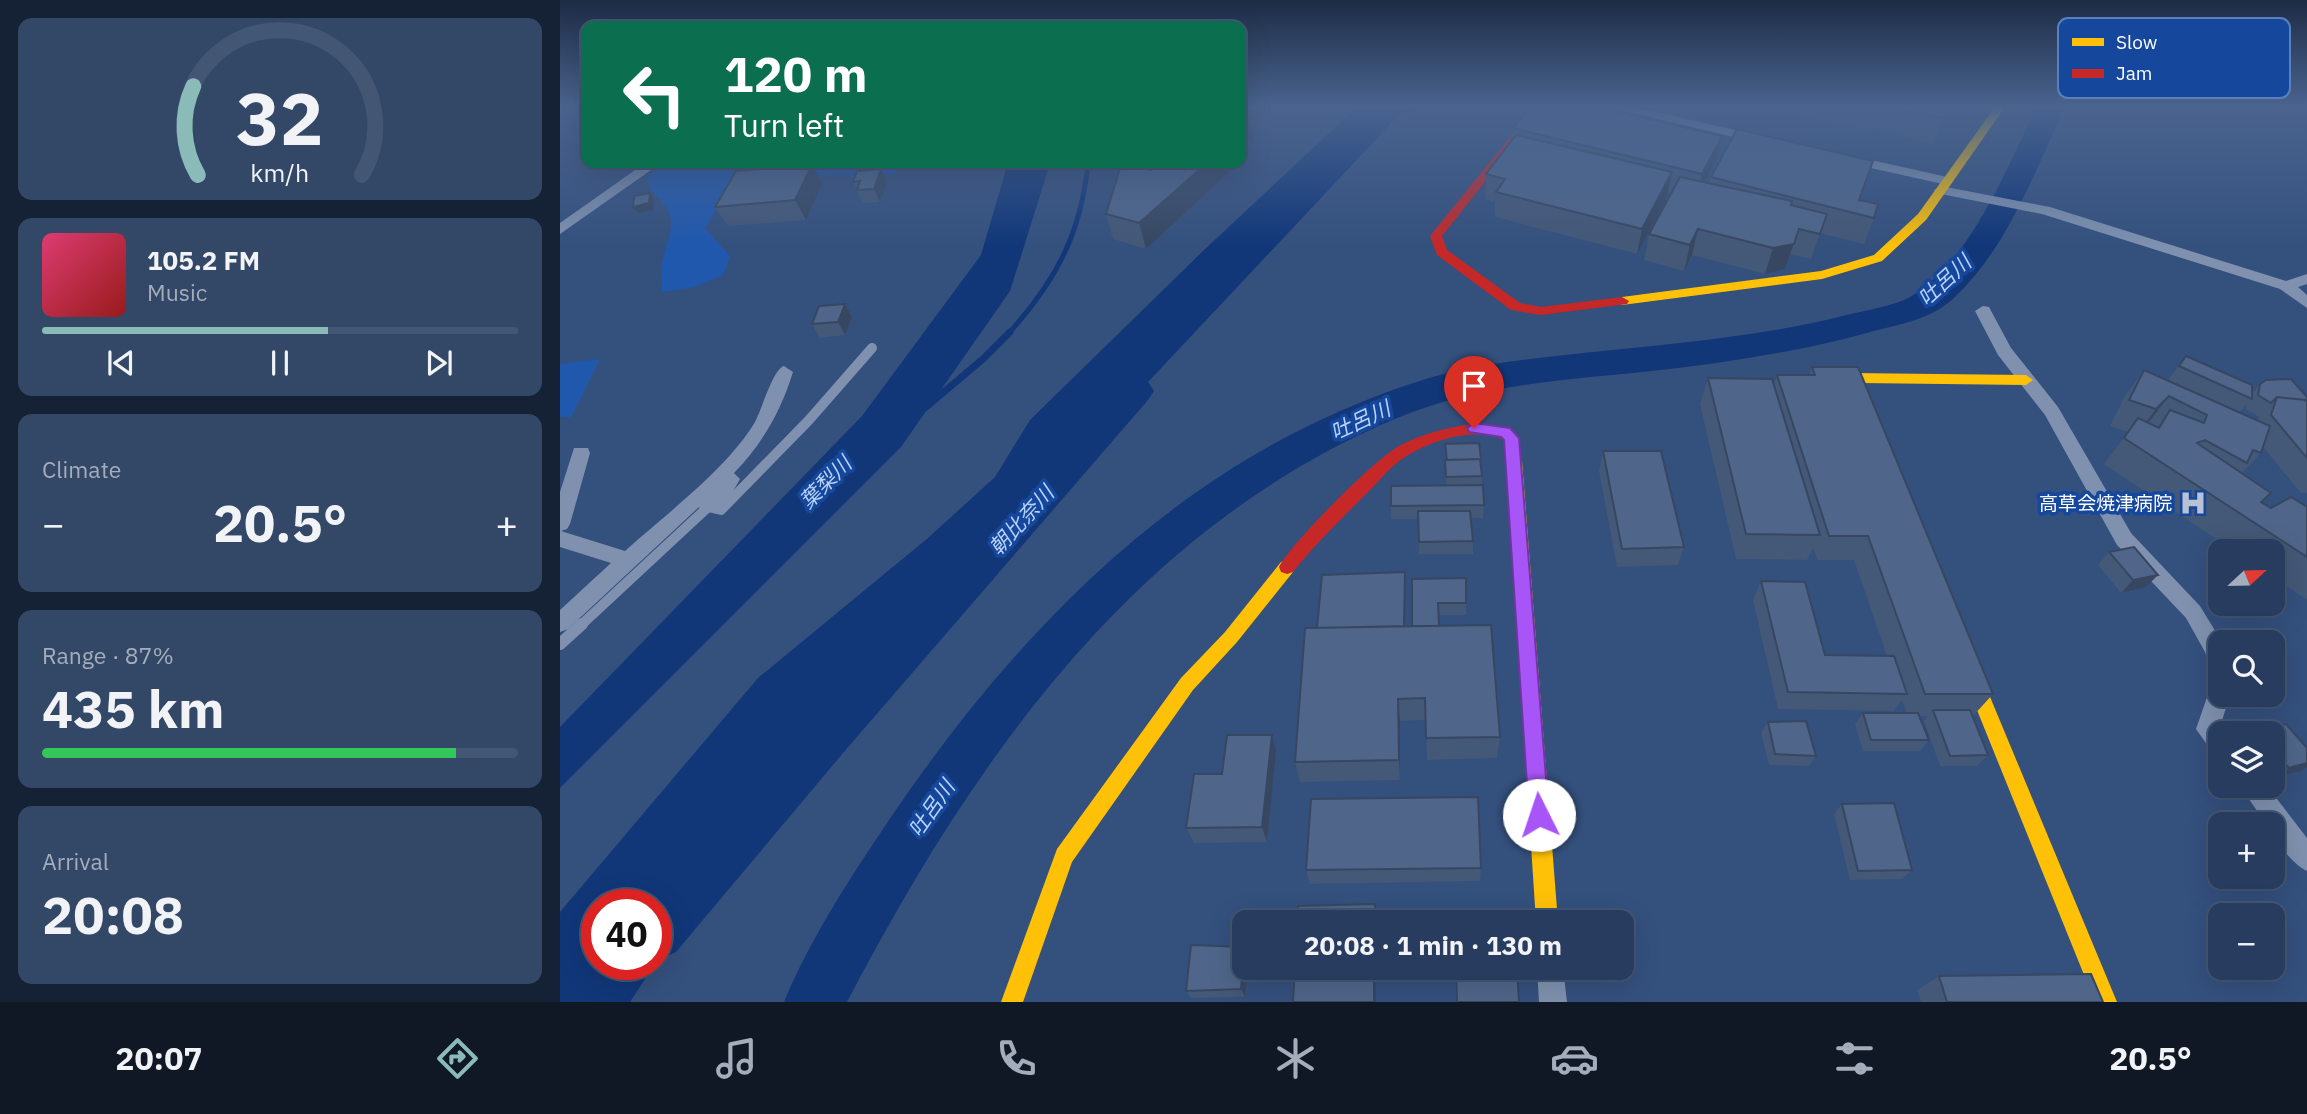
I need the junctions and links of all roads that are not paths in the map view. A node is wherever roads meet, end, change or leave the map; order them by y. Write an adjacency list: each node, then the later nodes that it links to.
1 (1502, 154): 5 (street)
2 (1966, 154): 5 (street)
3 (1841, 158): 5 (street)
4 (647, 168): 6 (street)
5 (1944, 185): 8 (street)
6 (560, 230)
7 (2307, 279): 8 (street)
8 (2286, 286): 9 (street)
9 (2307, 303)
10 (1983, 311): 13 (street)
11 (872, 348): 18 (lane)
12 (784, 372): 15 (street)
13 (2026, 380): 14 (street); 23 (street)
14 (1866, 417)
15 (753, 442): 18 (street); 21 (street)
16 (581, 453): 17 (street)
17 (565, 492): 19 (street)
18 (708, 507): 24 (lane)
19 (560, 524)
20 (560, 539): 21 (street)
21 (627, 560): 22 (street)
22 (560, 623)
23 (2208, 639)
24 (560, 644)
25 (1965, 658): 32 (street)
26 (2261, 798): 27 (street)
27 (2307, 858)
28 (1546, 910): 30 (street)
29 (1551, 980): 31 (street)
30 (1012, 1002)
31 (1553, 1002)
32 (2106, 1002)

